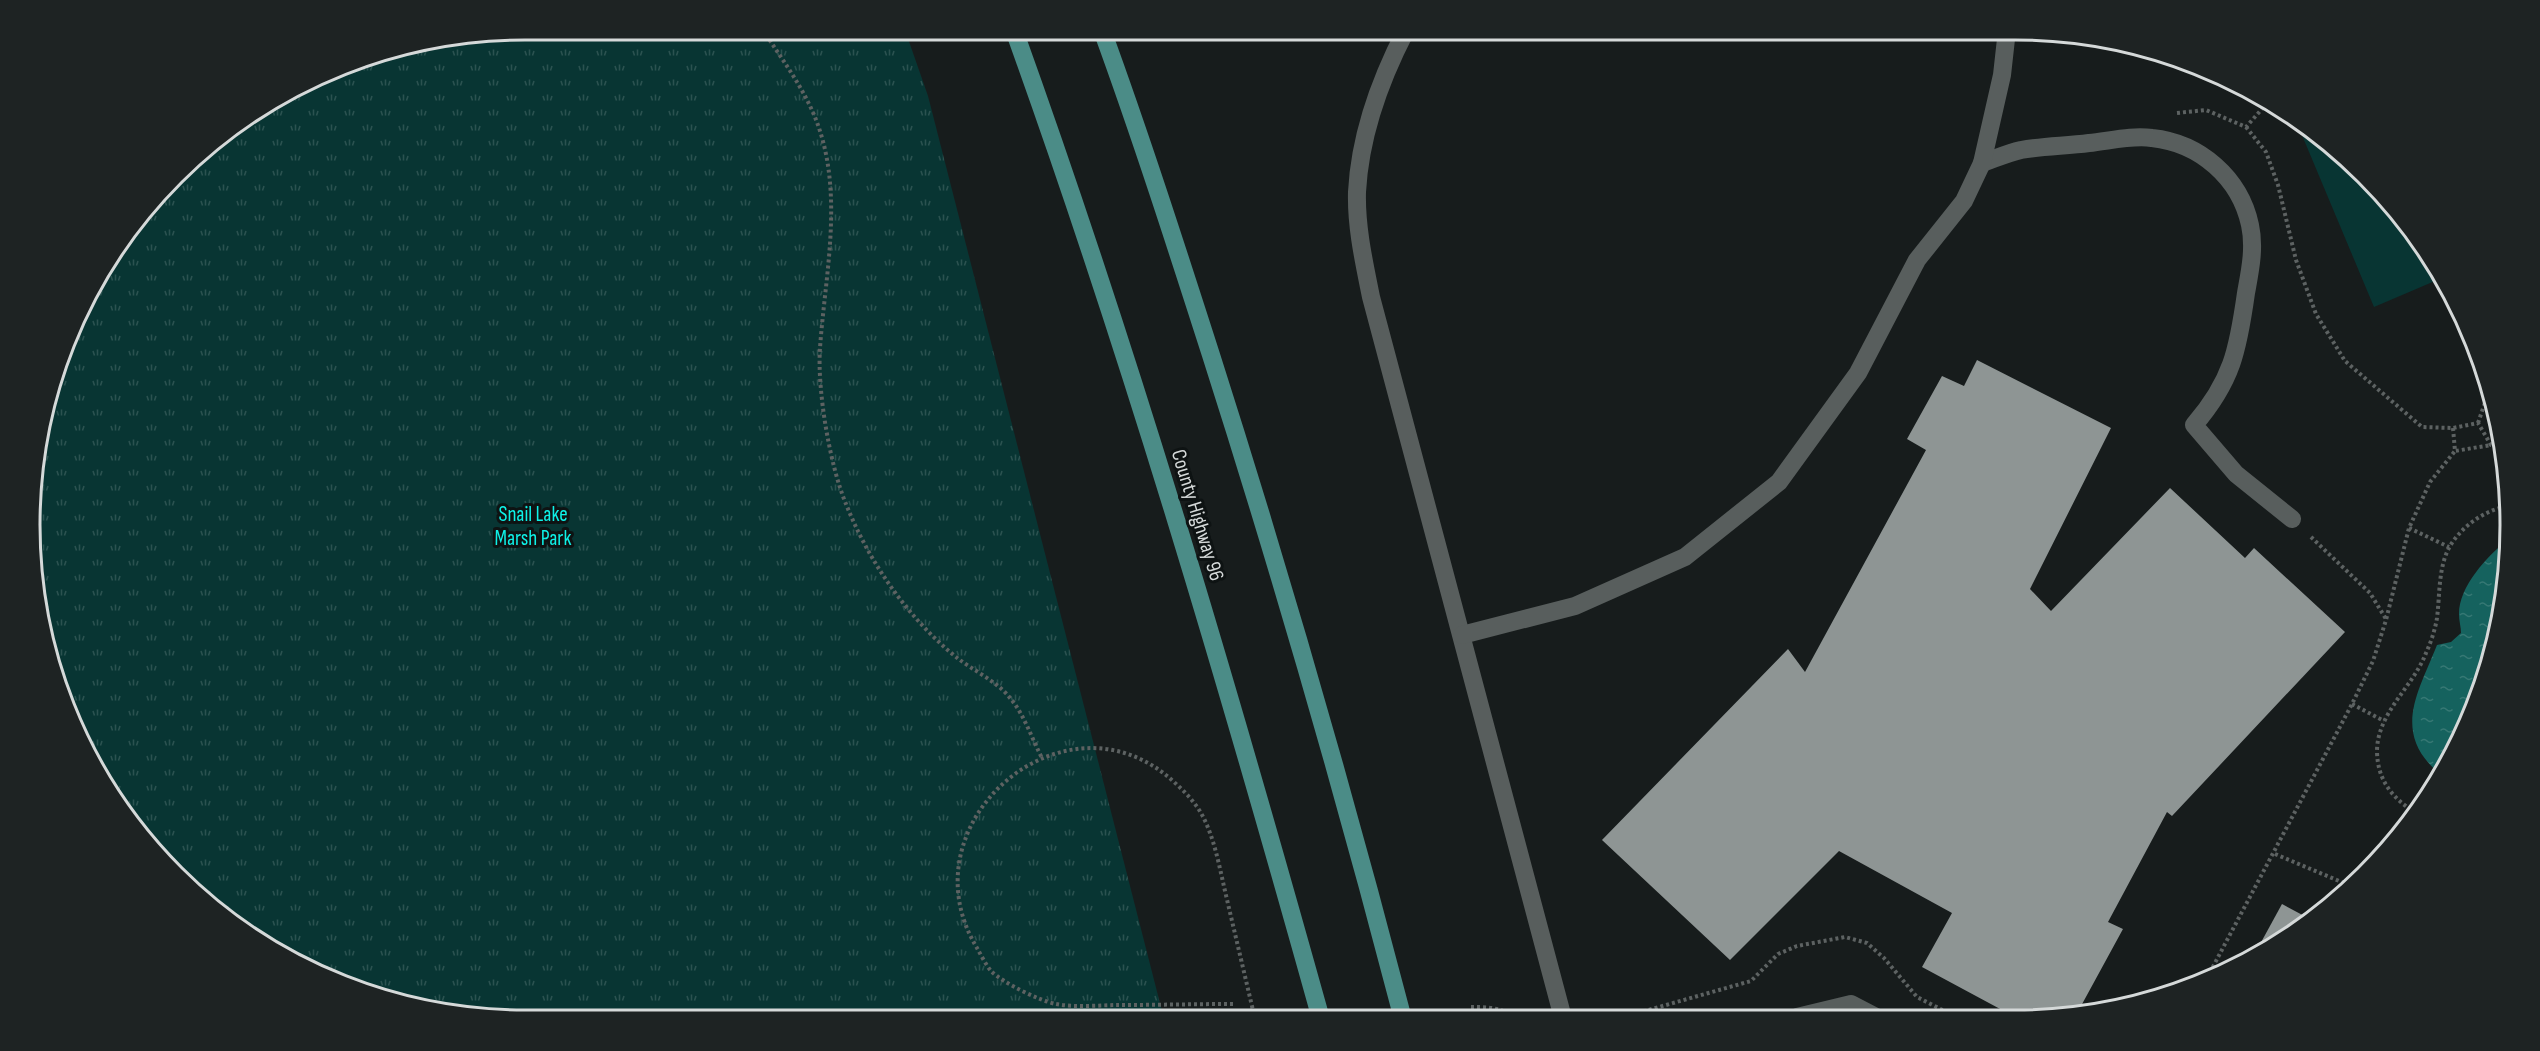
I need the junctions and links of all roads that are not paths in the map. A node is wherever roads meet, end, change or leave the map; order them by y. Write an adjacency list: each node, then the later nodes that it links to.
1 (1017, 40): 8 (main road, County Highway 96)
2 (1106, 40): 9 (main road)
3 (1401, 40): 7 (lane)
4 (2006, 40): 5 (lane)
5 (1982, 163): 6 (lane); 7 (lane)
6 (2292, 519)
7 (1462, 635): 10 (lane)
8 (1318, 1010)
9 (1401, 1010)
10 (1561, 1010)
11 (1826, 1010): 12 (lane)
12 (1863, 1010)

